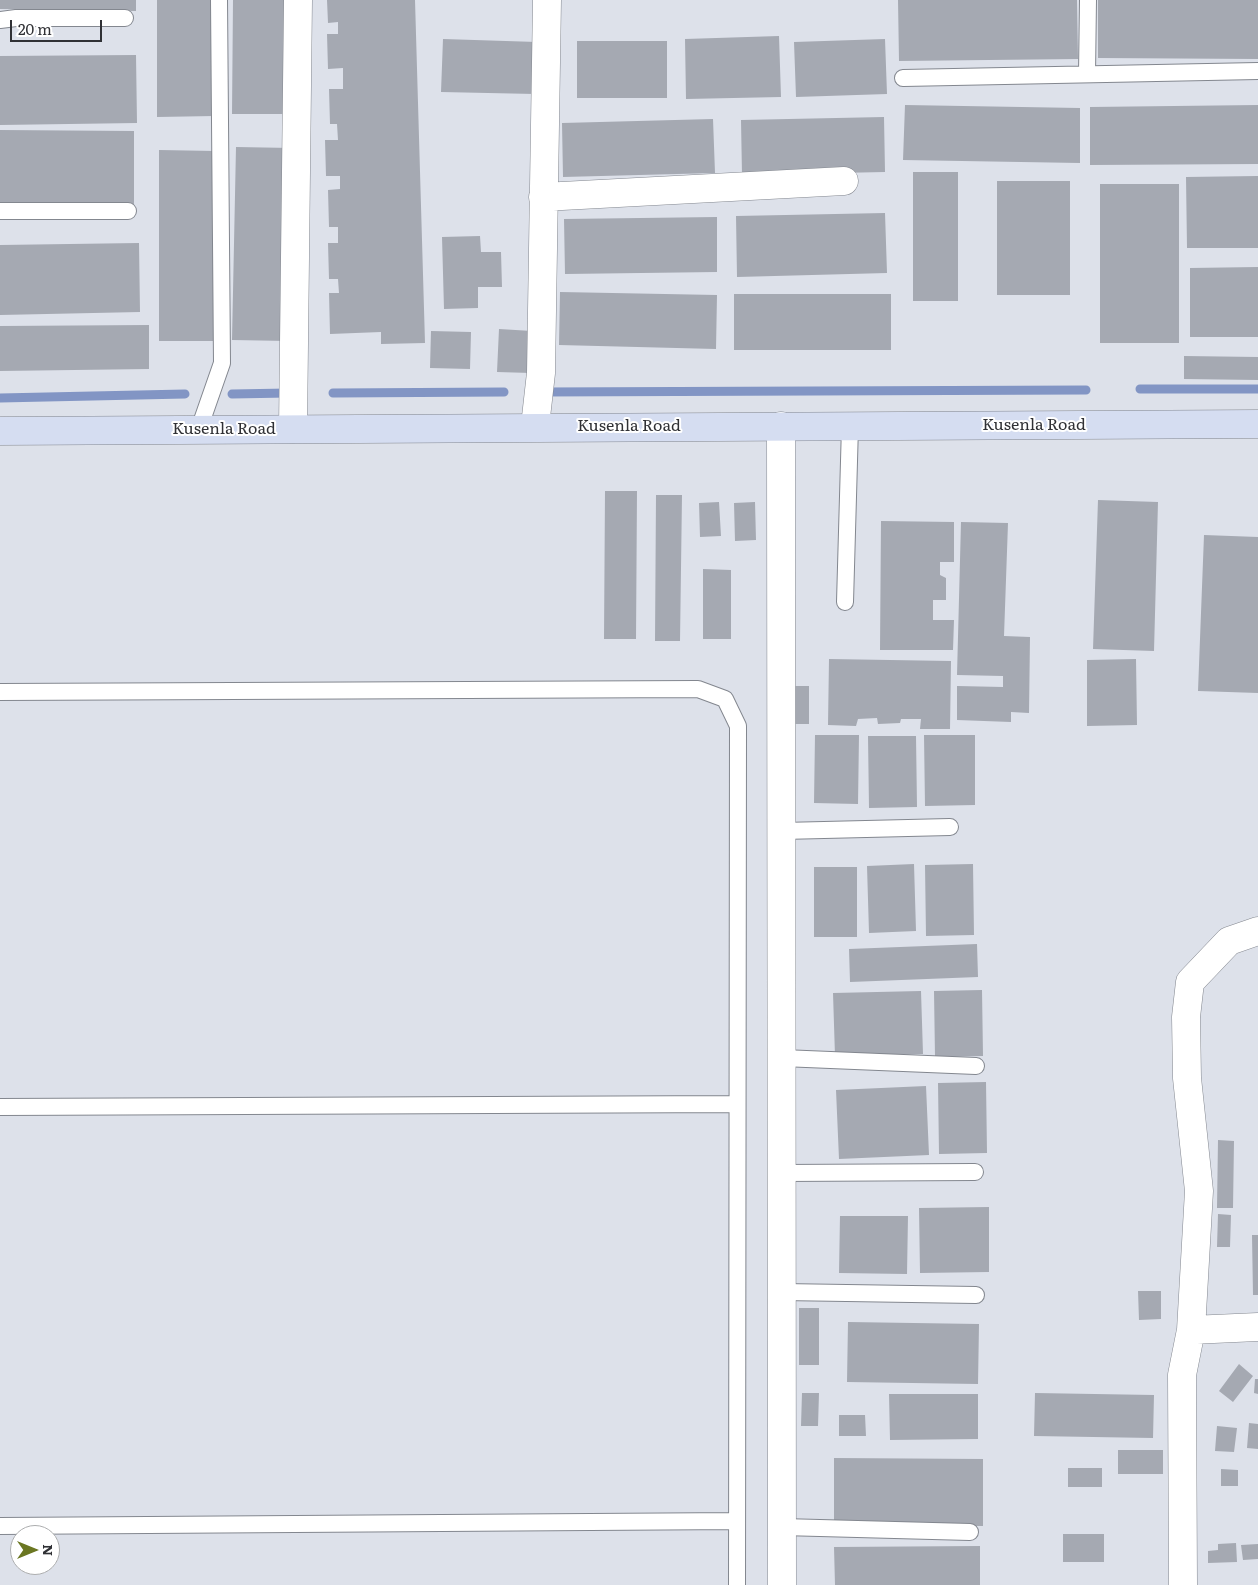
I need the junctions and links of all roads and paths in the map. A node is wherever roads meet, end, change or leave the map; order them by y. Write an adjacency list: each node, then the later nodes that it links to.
1 (219, 0): 18 (lane)
2 (298, 0): 19 (street)
3 (547, 0): 11 (street)
4 (1088, 0): 8 (lane)
5 (125, 18): 6 (lane)
6 (0, 20)
7 (1258, 71): 8 (lane)
8 (1088, 74): 9 (lane)
9 (904, 78)
10 (844, 181): 11 (street)
11 (543, 196): 15 (street)
12 (0, 211): 13 (lane)
13 (128, 211)
14 (1258, 424): 17 (main road, Kusenla Road)
15 (536, 426): 16 (main road, Kusenla Road); 19 (main road, Kusenla Road)
16 (781, 426): 17 (main road, Kusenla Road); 24 (street)
17 (850, 426): 21 (lane)
18 (198, 429): 19 (main road, Kusenla Road); 20 (main road, Kusenla Road)
19 (292, 429)
20 (0, 431)
21 (844, 602)
22 (0, 692): 28 (lane)
23 (950, 827): 24 (lane)
24 (782, 830): 26 (street)
25 (1258, 932): 35 (street)
26 (782, 1058): 27 (lane); 31 (street)
27 (976, 1066)
28 (737, 1104): 29 (lane); 36 (lane)
29 (0, 1107)
30 (975, 1172): 31 (lane)
31 (782, 1173): 32 (street)
32 (782, 1292): 33 (lane); 38 (street)
33 (976, 1295)
34 (1258, 1327): 35 (street)
35 (1191, 1330): 42 (street)
36 (737, 1521): 37 (lane); 40 (lane)
37 (0, 1526)
38 (782, 1527): 39 (lane); 41 (street)
39 (970, 1532)
40 (737, 1585)
41 (782, 1585)
42 (1183, 1585)

